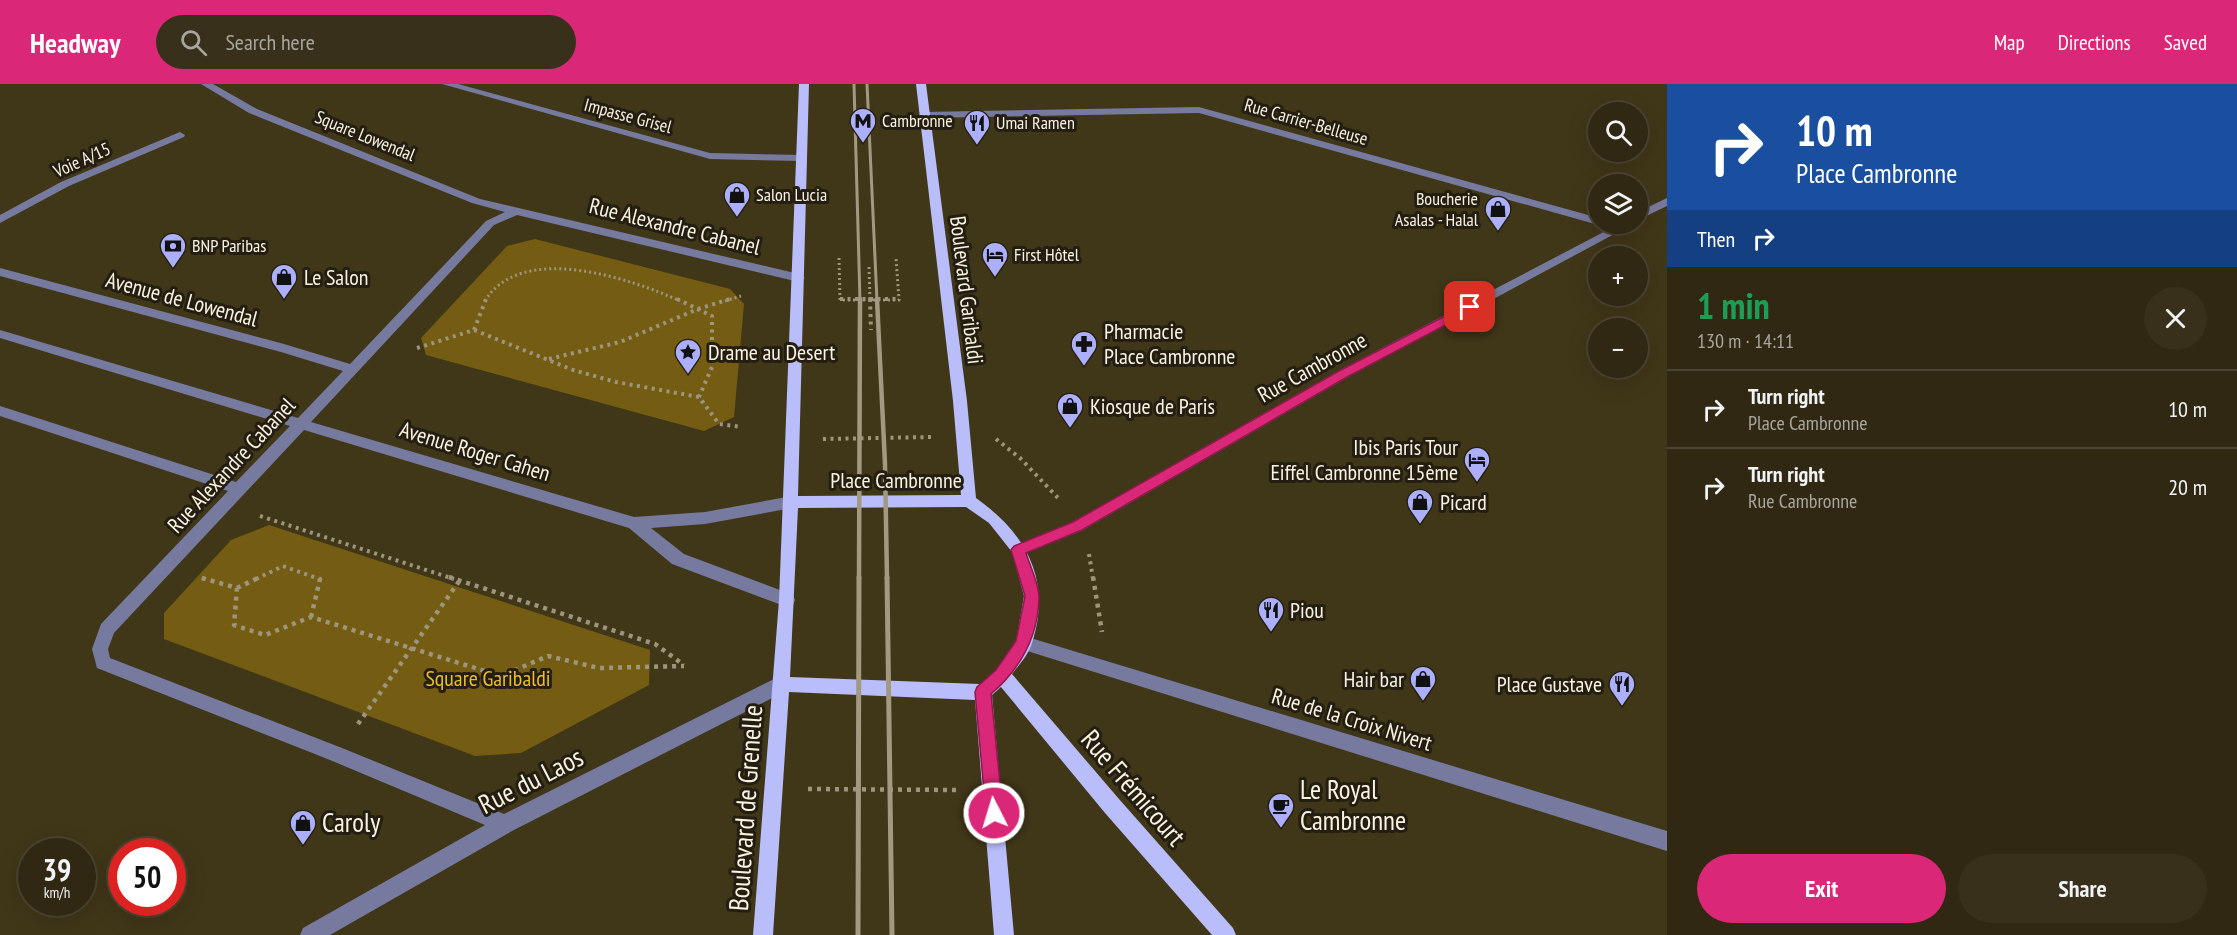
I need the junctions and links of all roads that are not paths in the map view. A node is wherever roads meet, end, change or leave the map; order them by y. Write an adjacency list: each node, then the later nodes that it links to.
1 (206, 84): 9 (street, Square Lowendal)
2 (447, 84): 7 (street, Impasse Grisel)
3 (804, 84): 7 (main road)
4 (921, 84): 5 (main road, Boulevard Garibaldi)
5 (924, 115): 11 (street, Rue Carrier-Belleuse); 21 (main road, Boulevard Garibaldi)
6 (180, 135): 12 (street, Voie A/15)
7 (802, 158): 15 (main road)
8 (1667, 201): 10 (street)
9 (516, 211): 15 (street, Rue Alexandre Cabanel); 17 (street, Rue Alexandre Cabanel)
10 (1648, 211)
11 (1588, 219)
12 (0, 220)
13 (1600, 234): 24 (street, Rue Cambronne)
14 (0, 272): 17 (street, Avenue de Lowendal)
15 (799, 278): 22 (main road)
16 (0, 334): 19 (street)
17 (352, 369): 19 (street, Rue Alexandre Cabanel)
18 (0, 411): 20 (street)
19 (302, 423): 20 (street, Rue Alexandre Cabanel); 23 (street, Avenue Roger Cahen)
20 (239, 489): 30 (street, Rue Alexandre Cabanel)
21 (969, 501): 22 (main road, Place Cambronne); 24 (main road, Place Cambronne)
22 (792, 502): 23 (street, Avenue Roger Cahen); 25 (main road)
23 (634, 523): 25 (street, Avenue Roger Cahen)
24 (1018, 550): 26 (main road, Place Cambronne)
25 (787, 600): 28 (main road)
26 (1024, 643): 27 (main road, Place Cambronne); 31 (street, Rue de la Croix Nivert)
27 (1002, 675): 29 (main road, Place Cambronne); 35 (main road, Rue Frémicourt)
28 (782, 684): 29 (main road); 30 (street, Rue du Laos); 33 (main road, Boulevard de Grenelle)
29 (983, 692): 34 (main road)
30 (505, 824): 32 (street, Rue du Laos)
31 (1667, 841)
32 (310, 935)
33 (763, 935)
34 (1004, 935)
35 (1226, 935)

